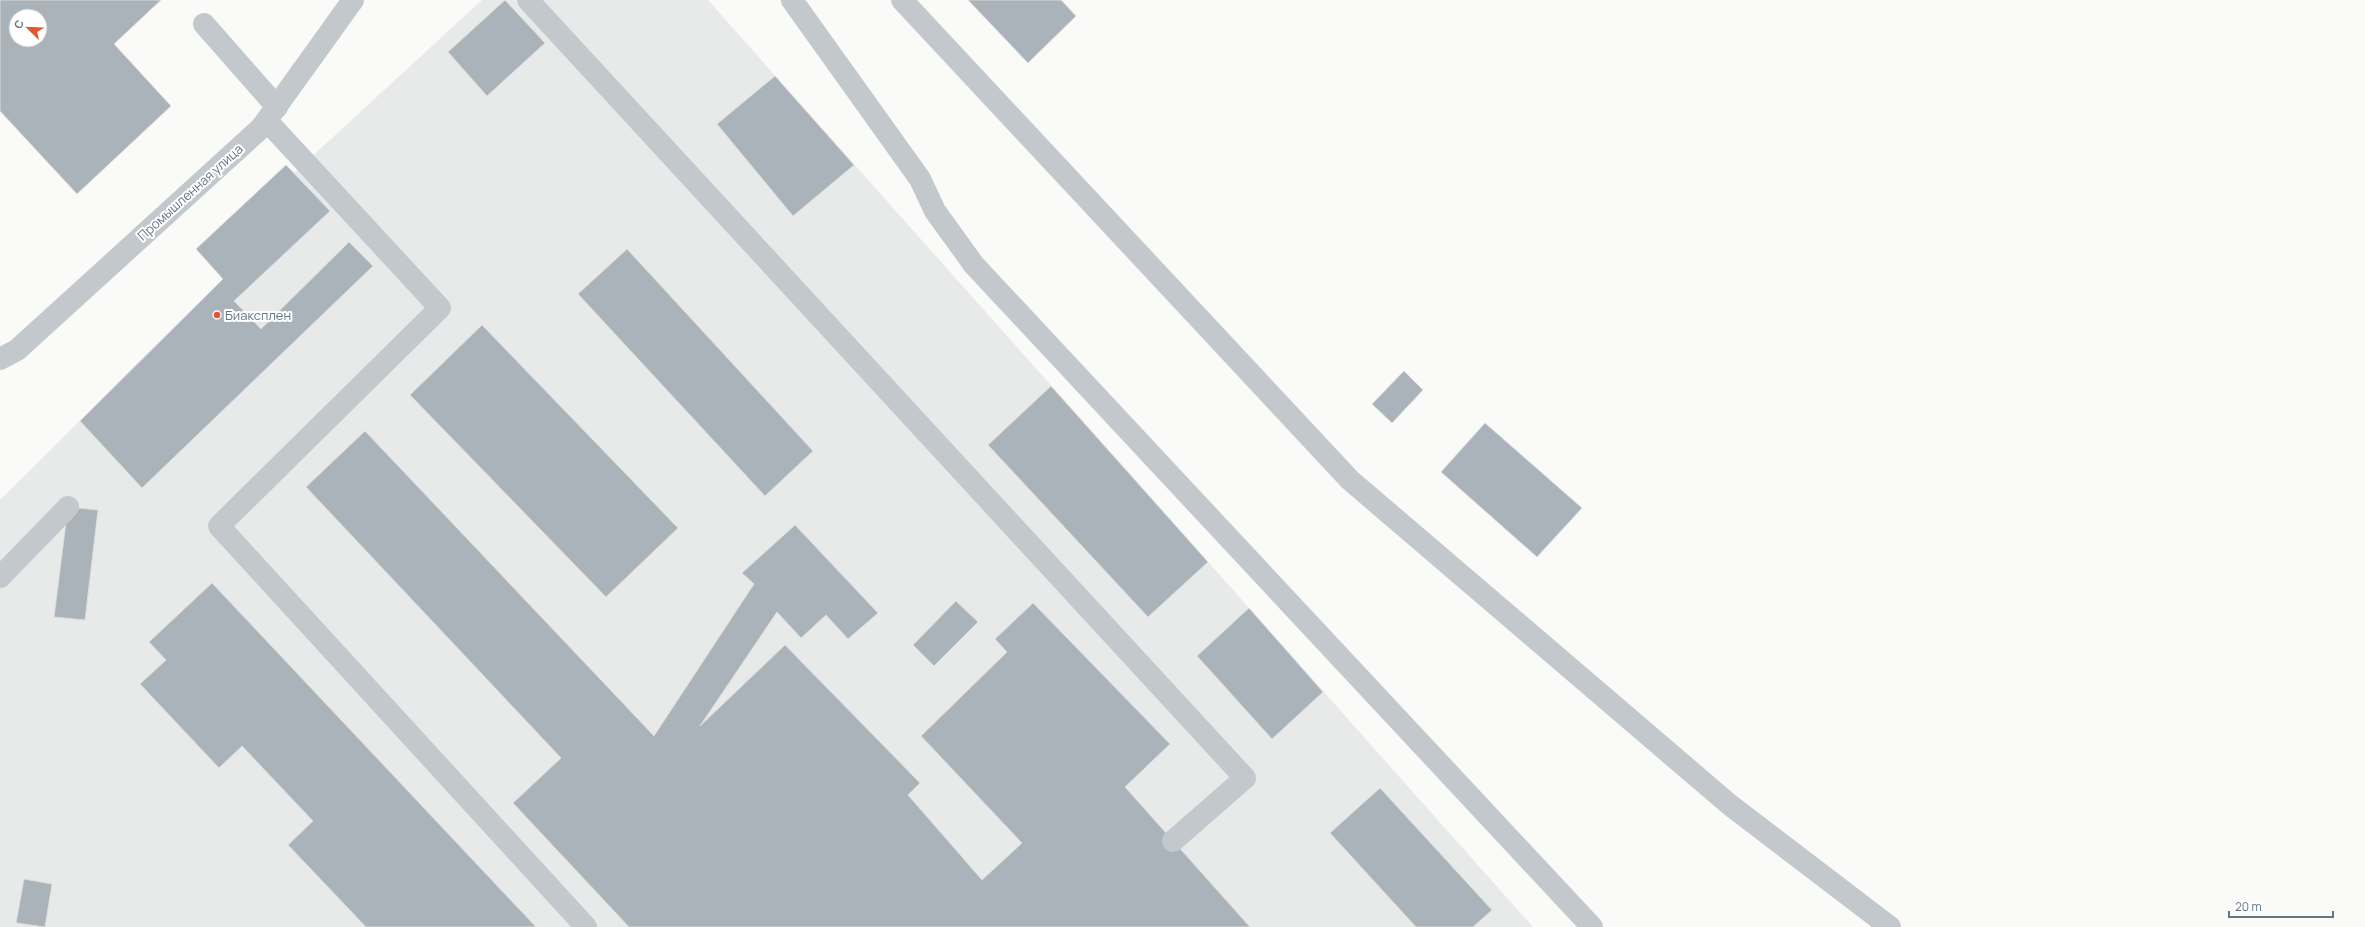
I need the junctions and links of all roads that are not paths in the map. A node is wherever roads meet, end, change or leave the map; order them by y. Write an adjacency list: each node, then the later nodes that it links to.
1 (353, 0): 6 (street, Промышленная улица)
2 (528, 0): 10 (street)
3 (792, 0): 12 (street)
4 (902, 0): 13 (street)
5 (204, 24): 6 (street)
6 (272, 114): 7 (street, Промышленная улица); 11 (street)
7 (0, 359)
8 (68, 507): 9 (street)
9 (0, 577)
10 (1173, 841)
11 (586, 927)
12 (1592, 927)
13 (1890, 927)

